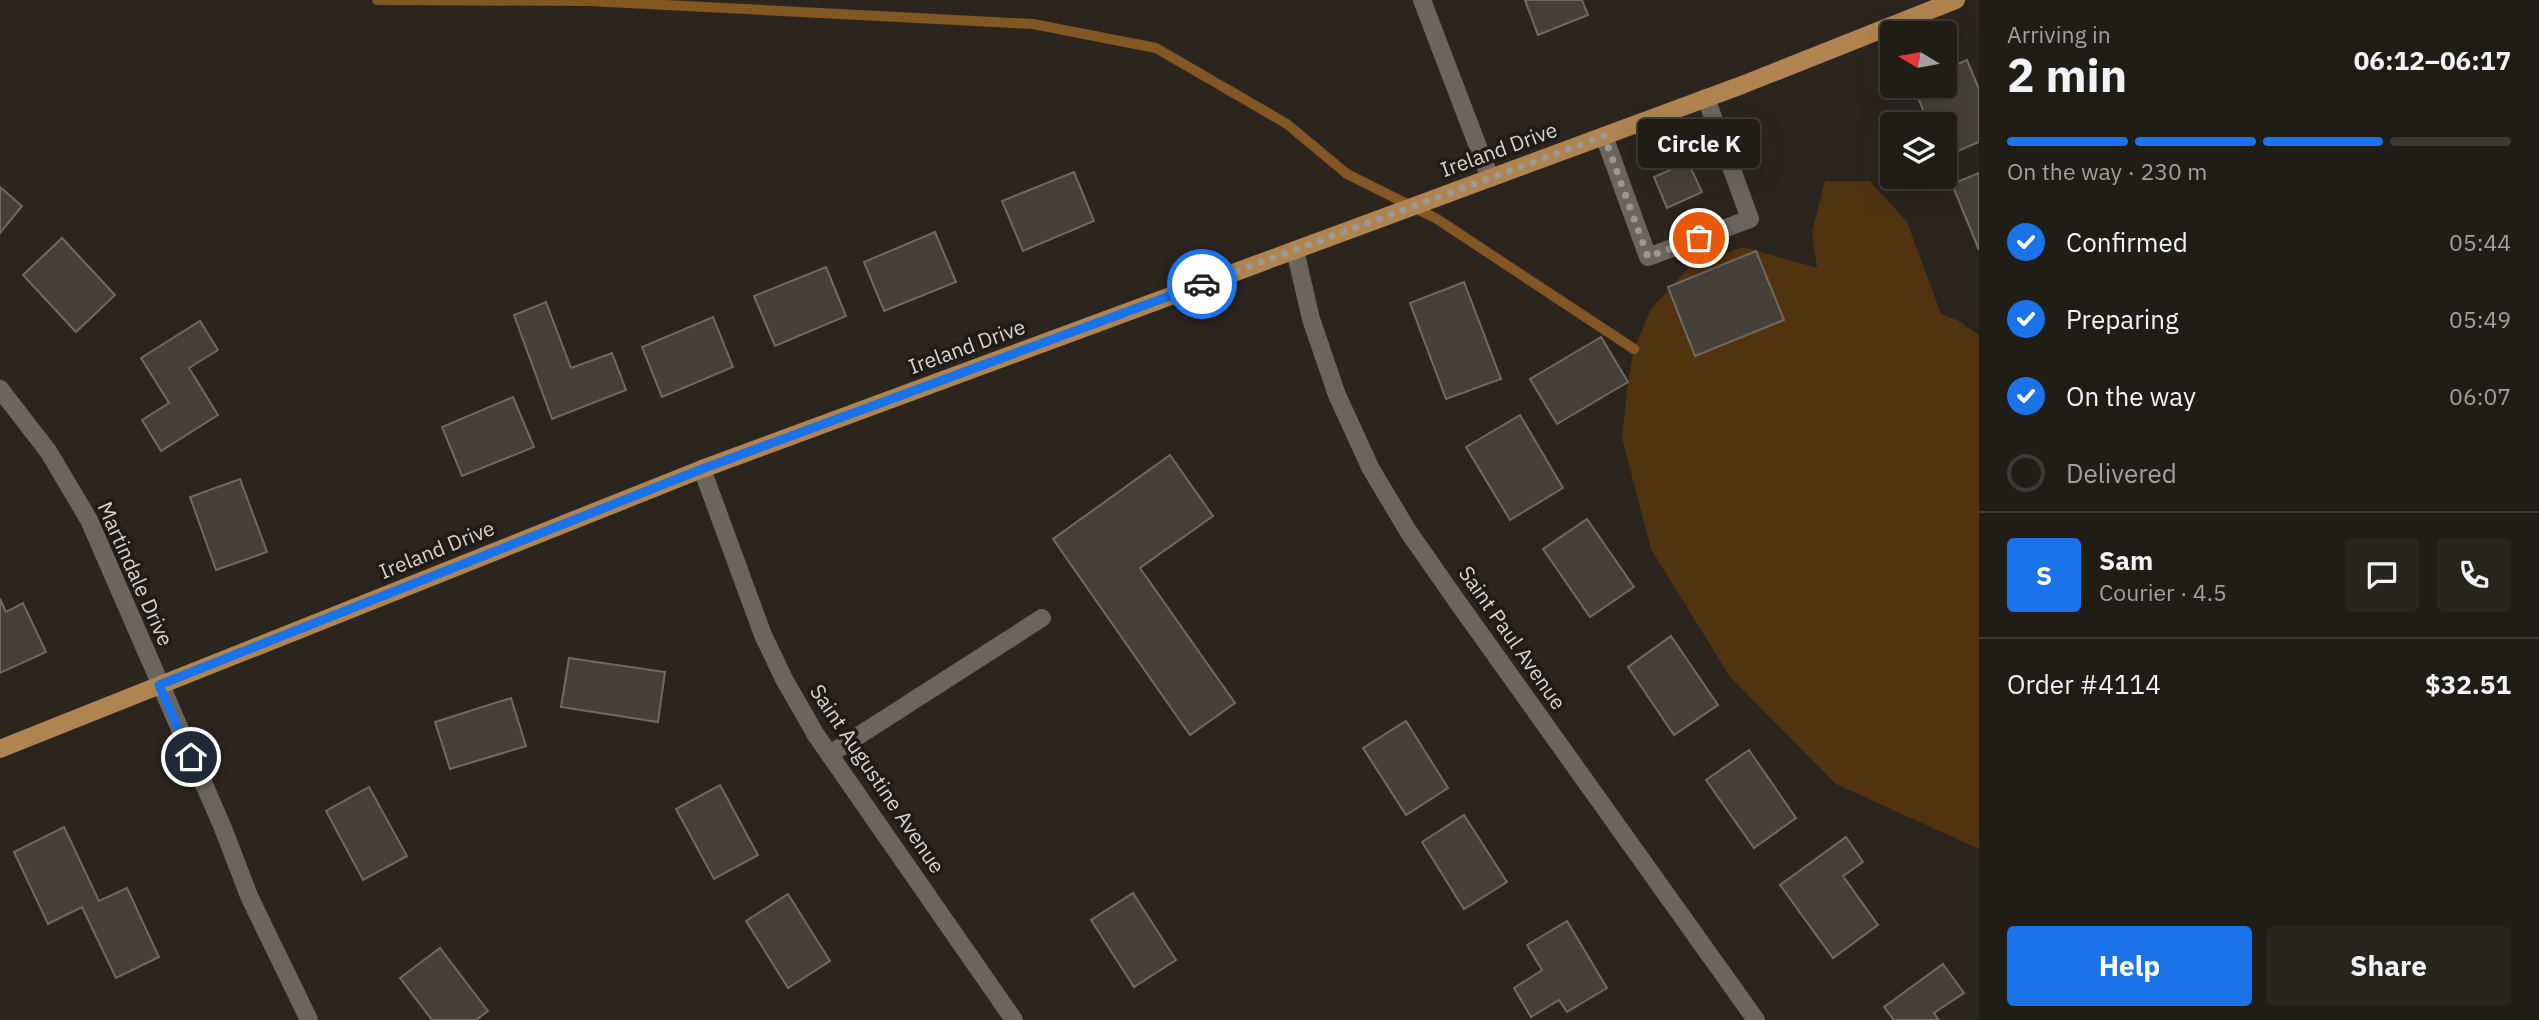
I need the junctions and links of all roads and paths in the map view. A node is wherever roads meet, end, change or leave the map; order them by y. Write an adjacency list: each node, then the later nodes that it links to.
1 (1422, 0): 5 (street)
2 (1955, 0): 3 (main road, Ireland Drive)
3 (1706, 98): 4 (main road, Ireland Drive); 4 (street)
4 (1604, 136): 5 (main road, Ireland Drive)
5 (1490, 178): 6 (main road, Ireland Drive)
6 (1296, 250): 8 (main road, Ireland Drive); 15 (street, Saint Paul Avenue)
7 (0, 389): 10 (street, Martindale Drive)
8 (702, 469): 10 (main road, Ireland Drive); 12 (street, Saint Augustine Avenue)
9 (1042, 618): 12 (street)
10 (159, 685): 11 (main road, Ireland Drive); 13 (street, Martindale Drive)
11 (0, 749)
12 (830, 754): 14 (street, Saint Augustine Avenue)
13 (309, 1020)
14 (1014, 1020)
15 (1756, 1020)

